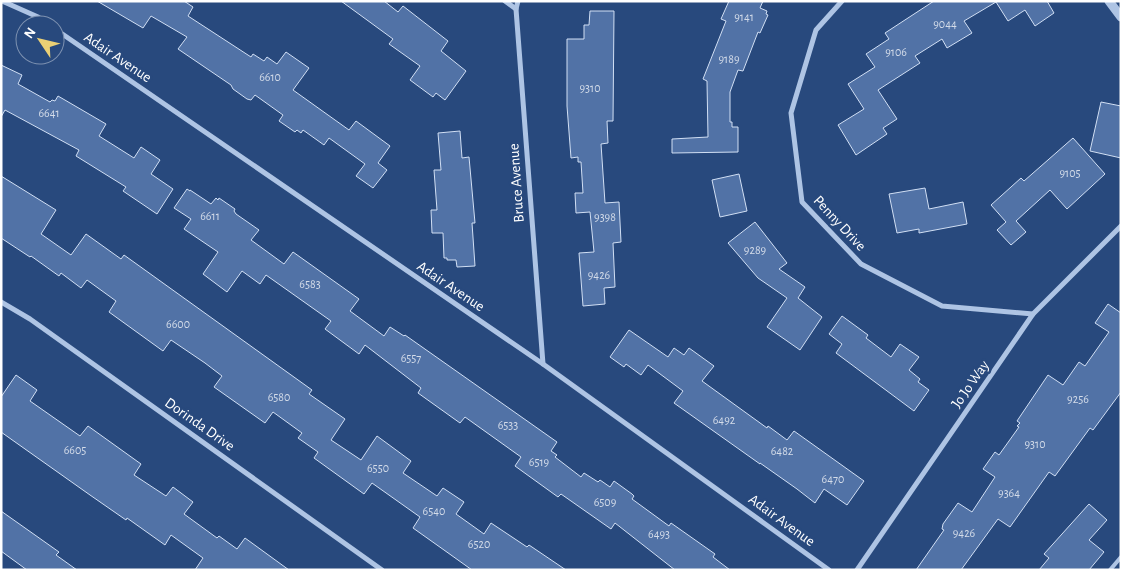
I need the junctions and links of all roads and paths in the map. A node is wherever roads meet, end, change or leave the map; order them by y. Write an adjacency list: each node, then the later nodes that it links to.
1 (2, 1): 7 (street)
2 (505, 1): 6 (street)
3 (518, 1): 6 (street, Bruce Avenue)
4 (842, 1): 12 (street, Penny Drive)
5 (1108, 1): 8 (street)
6 (516, 9): 13 (street, Bruce Avenue)
7 (34, 15)
8 (1121, 17)
9 (65, 36): 13 (street, Adair Avenue)
10 (1121, 226): 12 (street, Jo Jo Way)
11 (1, 302): 15 (street, Dorinda Drive)
12 (1033, 314): 17 (street, Jo Jo Way)
13 (543, 364): 16 (street, Adair Avenue)
14 (1121, 557): 18 (lane)
15 (382, 570)
16 (829, 570)
17 (857, 570)
18 (1110, 570)

